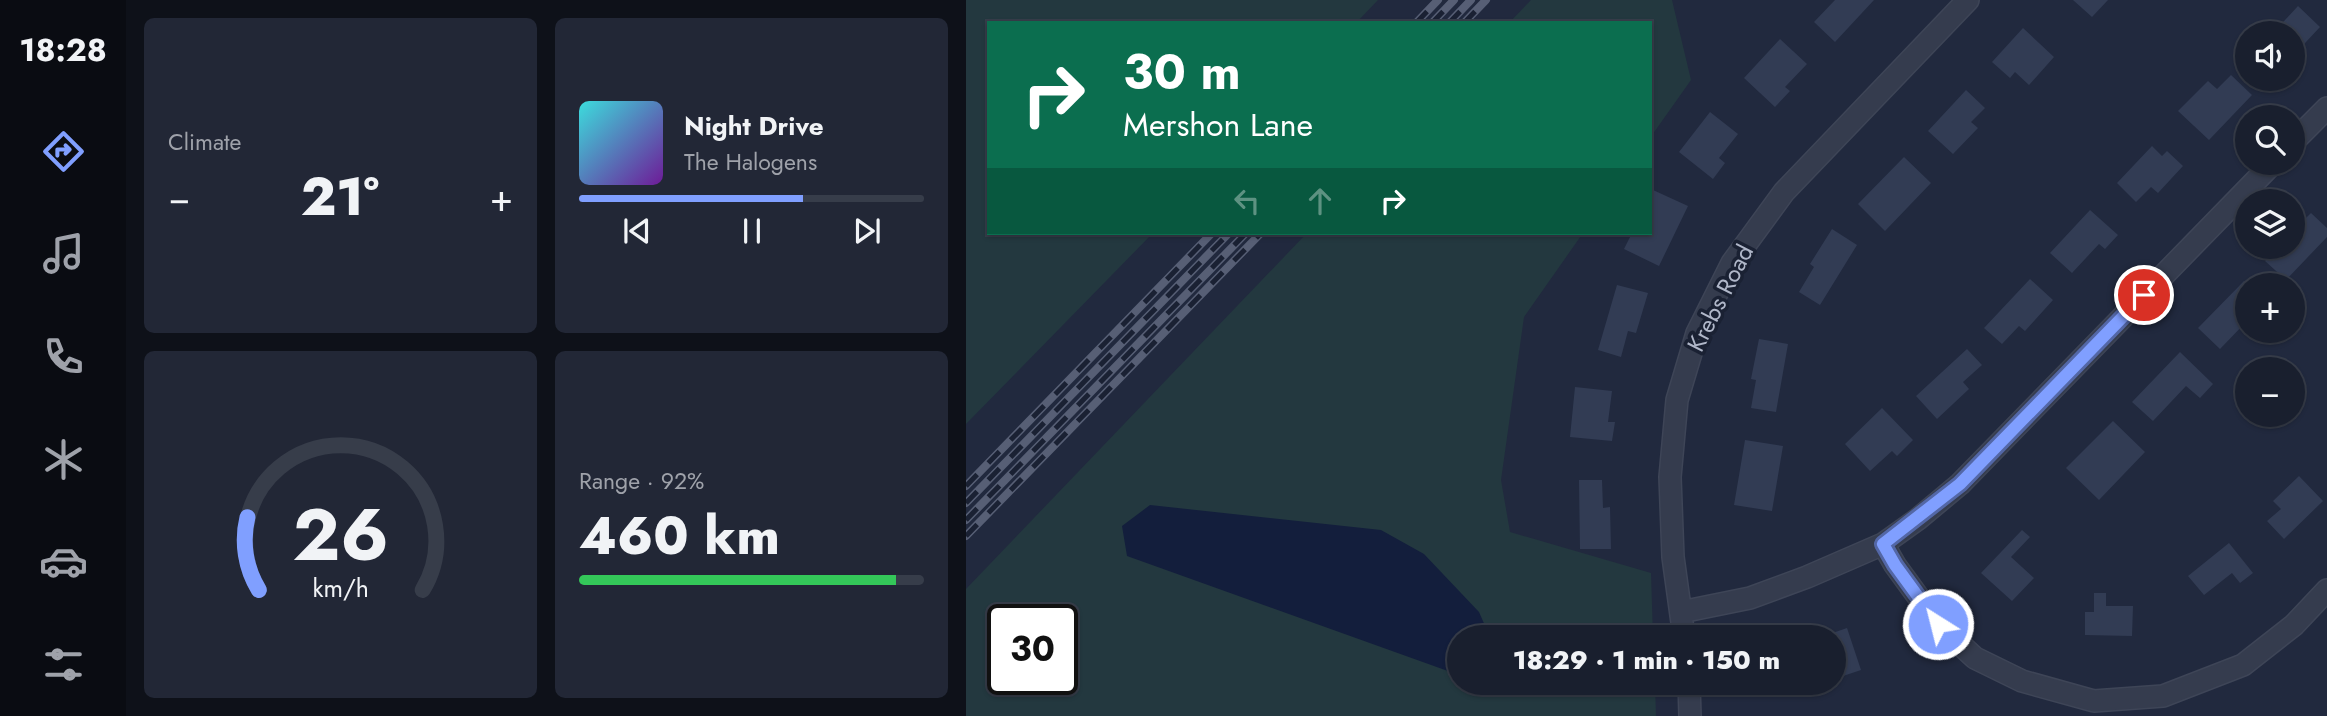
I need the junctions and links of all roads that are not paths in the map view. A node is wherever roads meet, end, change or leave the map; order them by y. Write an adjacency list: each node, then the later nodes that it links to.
1 (1968, 0): 7 (street, Krebs Road)
2 (2327, 107): 3 (street)
3 (2305, 130)
4 (2261, 175): 5 (street)
5 (1883, 544): 6 (street); 7 (street)
6 (2327, 590)
7 (1681, 612): 8 (street, Krebs Road)
8 (1683, 625)
9 (1689, 695): 10 (street)
10 (1690, 716)

